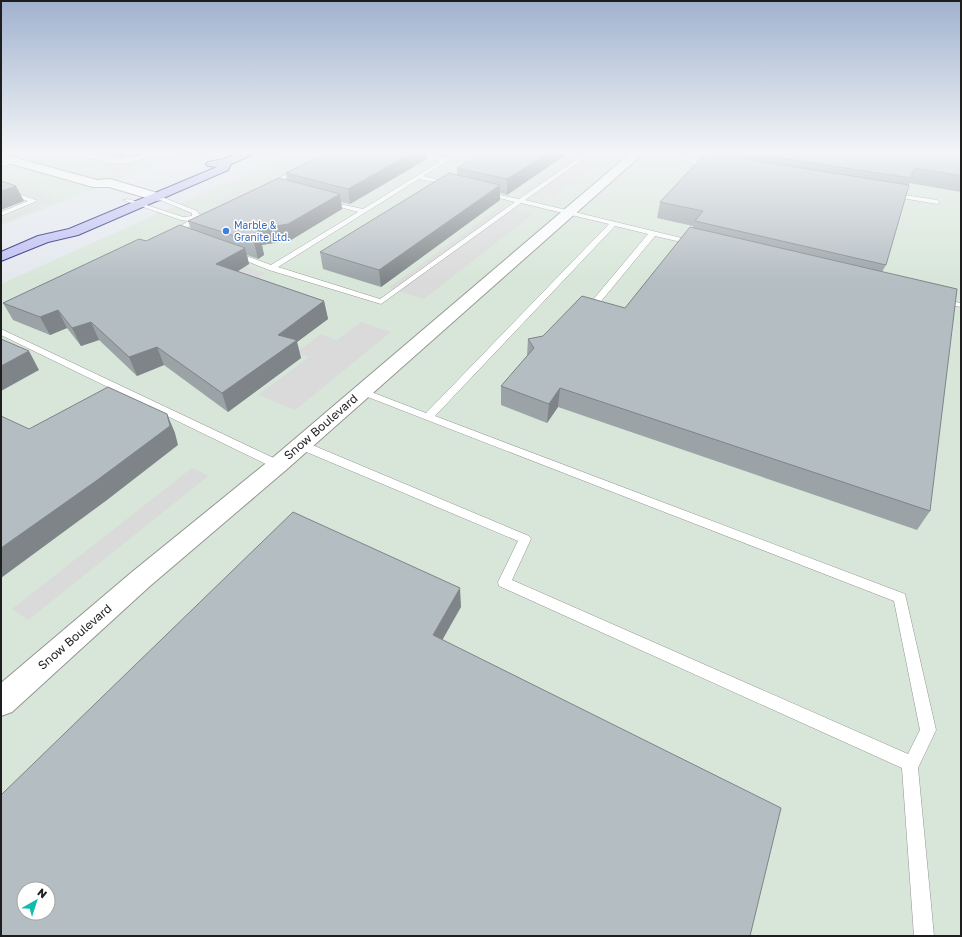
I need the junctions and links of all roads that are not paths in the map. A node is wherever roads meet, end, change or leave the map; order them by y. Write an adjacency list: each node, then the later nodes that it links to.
1 (15, 195): 17 (lane)
2 (106, 195): 11 (street)
3 (139, 195): 10 (street)
4 (155, 195): 10 (main road)
5 (390, 195): 16 (lane)
6 (494, 195): 13 (lane)
7 (529, 195): 13 (lane)
8 (590, 195): 18 (street, Snow Boulevard)
9 (893, 195): 14 (lane)
10 (147, 198): 11 (main road); 19 (lane); 19 (lane); 23 (main road)
11 (126, 200): 23 (main road)
12 (319, 200): 16 (lane)
13 (520, 201): 18 (lane); 27 (lane)
14 (937, 202)
15 (210, 211): 19 (lane)
16 (364, 211): 27 (lane)
17 (1, 214)
18 (568, 214): 20 (lane); 32 (street, Snow Boulevard)
19 (196, 218): 22 (lane)
20 (613, 224): 21 (lane); 33 (lane)
21 (654, 234): 24 (lane); 29 (lane)
22 (180, 236)
23 (43, 239): 26 (main road)
24 (699, 244)
25 (230, 253): 27 (lane)
26 (1, 257)
27 (272, 268)
28 (937, 300): 30 (lane)
29 (595, 303)
30 (960, 305)
31 (1, 332): 35 (lane)
32 (362, 392): 33 (lane); 34 (street, Snow Boulevard)
33 (428, 417): 37 (lane)
34 (301, 445): 35 (street, Snow Boulevard); 37 (lane)
35 (278, 465): 36 (street, Snow Boulevard)
36 (1, 702)
37 (910, 764): 38 (lane)
38 (924, 936)

